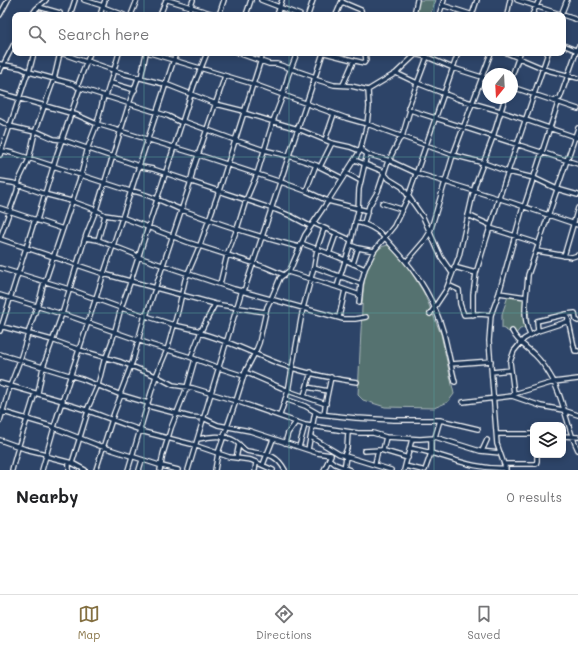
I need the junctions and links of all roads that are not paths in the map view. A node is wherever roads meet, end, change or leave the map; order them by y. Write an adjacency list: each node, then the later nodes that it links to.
1 (8, 0): 52 (street)
2 (46, 0): 23 (street)
3 (75, 0): 30 (street)
4 (84, 0): 24 (street)
5 (105, 0): 24 (street)
6 (137, 0): 33 (street)
7 (167, 0): 25 (street); 34 (street)
8 (193, 0): 25 (street)
9 (224, 0): 37 (street)
10 (251, 0): 38 (street)
11 (261, 0): 26 (street)
12 (282, 0): 26 (street)
13 (313, 0): 41 (street)
14 (417, 0): 44 (street)
15 (444, 0): 22 (street)
16 (477, 0): 47 (street)
17 (510, 0): 48 (street)
18 (517, 0): 27 (street)
19 (539, 0): 27 (street)
20 (567, 0): 51 (street)
21 (342, 1): 42 (street); 43 (street)
22 (442, 5): 45 (street); 46 (street)
23 (39, 7): 28 (street); 29 (street)
24 (103, 7): 31 (street); 32 (street)
25 (191, 7): 35 (street); 36 (street)
26 (280, 7): 39 (street); 40 (street)
27 (536, 7): 49 (street); 50 (street)
28 (34, 12)
29 (54, 12)
30 (71, 12)
31 (101, 12)
32 (116, 12)
33 (132, 12)
34 (161, 12)
35 (189, 12)
36 (208, 12)
37 (219, 12)
38 (247, 12)
39 (278, 12)
40 (292, 12)
41 (309, 12)
42 (337, 12)
43 (361, 12)
44 (415, 12)
45 (440, 12)
46 (463, 12)
47 (473, 12)
48 (508, 12)
49 (534, 12)
50 (552, 12)
51 (563, 12)
52 (0, 15)
53 (566, 16): 54 (street)
54 (578, 20)
55 (566, 46): 57 (street)
56 (12, 47): 85 (street)
57 (578, 49): 96 (street)
58 (33, 56): 94 (street)
59 (59, 56): 102 (street)
60 (69, 56): 84 (street)
61 (89, 56): 84 (street)
62 (119, 56): 92 (street)
63 (145, 56): 98 (street)
64 (159, 56): 82 (street)
65 (175, 56): 82 (street)
66 (206, 56): 91 (street)
67 (246, 56): 83 (street)
68 (262, 56): 83 (street)
69 (296, 56): 86 (street)
70 (323, 56): 99 (street)
71 (337, 56): 81 (street)
72 (365, 56): 81 (street)
73 (414, 56): 95 (street)
74 (426, 56): 104 (street)
75 (428, 56): 87 (street)
76 (457, 56): 87 (street)
77 (490, 56): 88 (street)
78 (518, 56): 89 (street)
79 (522, 56): 90 (street)
80 (547, 56): 90 (street)
81 (354, 60): 107 (street)
82 (174, 61): 91 (street); 106 (street)
83 (260, 61): 86 (street); 105 (street)
84 (86, 62): 92 (street); 108 (street)
85 (2, 64): 93 (street); 94 (street)
86 (291, 68): 99 (street); 116 (street)
87 (452, 68): 100 (street); 113 (street)
88 (486, 68)
89 (515, 68)
90 (543, 68): 96 (street); 114 (street)
91 (201, 69): 97 (street); 115 (street)
92 (114, 70): 98 (street); 103 (street)
93 (0, 71)
94 (29, 72): 102 (street); 118 (street)
95 (396, 73): 104 (street); 111 (street)
96 (568, 75): 101 (street); 119 (street)
97 (225, 76): 105 (street); 121 (street)
98 (140, 78): 106 (street); 110 (street)
99 (314, 78): 107 (street); 122 (street)
100 (482, 78): 123 (street)
101 (578, 78)
102 (54, 79): 108 (street); 125 (street)
103 (111, 83): 110 (street); 117 (street)
104 (417, 83): 113 (street); 127 (street)
105 (253, 84): 116 (street); 130 (street)
106 (166, 85): 115 (street); 129 (street)
107 (343, 85): 111 (street)
108 (78, 87): 117 (street); 131 (street)
109 (518, 89): 114 (street)
110 (135, 90): 120 (street)
111 (368, 90): 139 (street)
112 (0, 93): 118 (street)
113 (443, 94): 123 (street); 133 (street)
114 (535, 94): 119 (street); 134 (street)
115 (191, 95): 121 (street); 136 (street)
116 (283, 95): 122 (street); 137 (street)
117 (105, 96): 120 (street); 138 (street)
118 (19, 98): 125 (street); 140 (street)
119 (556, 102): 126 (street); 144 (street)
120 (129, 104): 129 (street); 146 (street)
121 (216, 104): 130 (street); 145 (street)
122 (307, 104): 132 (street); 143 (street)
123 (472, 104): 128 (street); 141 (street)
124 (503, 104): 128 (street)
125 (44, 106): 131 (street); 147 (street)
126 (578, 109)
127 (410, 110): 133 (street); 148 (street)
128 (500, 111): 134 (street); 149 (street)
129 (156, 112): 136 (street); 151 (street)
130 (244, 112): 137 (street); 153 (street)
131 (72, 114): 138 (street); 152 (street)
132 (334, 114): 139 (street); 154 (street)
133 (436, 119): 141 (street); 156 (street)
134 (526, 120): 144 (street); 157 (street)
135 (0, 121): 140 (street)
136 (183, 122): 145 (street); 158 (street)
137 (273, 122): 143 (street); 160 (street)
138 (97, 124): 146 (street); 159 (street)
139 (367, 124): 148 (street); 161 (street)
140 (9, 126): 147 (street); 162 (street)
141 (463, 127): 149 (street); 166 (street)
142 (578, 128): 150 (street)
143 (298, 129): 154 (street); 167 (street)
144 (550, 129): 150 (street); 163 (street)
145 (207, 130): 153 (street); 165 (street)
146 (121, 131): 151 (street); 168 (street)
147 (35, 132): 152 (street); 169 (street)
148 (402, 137): 156 (street); 172 (street)
149 (493, 137): 157 (street); 174 (street)
150 (576, 138): 171 (street)
151 (148, 139): 158 (street); 177 (street)
152 (62, 140): 159 (street); 179 (street)
153 (235, 140): 160 (street); 175 (street)
154 (325, 140): 155 (street)
155 (332, 143): 161 (street); 180 (street)
156 (426, 145): 166 (street); 184 (street)
157 (518, 145): 163 (street); 183 (street)
158 (175, 148): 165 (street); 185 (street)
159 (88, 149): 168 (street); 187 (street)
160 (264, 150): 167 (street); 186 (street)
161 (360, 150): 164 (street); 170 (street)
162 (0, 152): 169 (street)
163 (542, 153): 171 (street); 189 (street)
164 (367, 154): 172 (street); 173 (street)
165 (199, 155): 175 (street); 192 (street)
166 (453, 155): 174 (street); 193 (street)
167 (289, 156): 178 (street); 194 (street)
168 (113, 157): 177 (street); 195 (street)
169 (29, 159): 179 (street); 196 (street)
170 (355, 160): 173 (street); 181 (street)
171 (567, 160): 176 (street); 197 (street)
172 (389, 161): 182 (street); 184 (street)
173 (365, 163): 182 (street); 190 (street)
174 (484, 163): 183 (street); 198 (street)
175 (227, 164): 186 (street); 200 (street)
176 (578, 164)
177 (139, 165): 185 (street); 199 (street)
178 (316, 165): 180 (street); 201 (street)
179 (53, 167): 187 (street); 202 (street)
180 (320, 167): 188 (street)
181 (346, 172): 188 (street); 190 (street)
182 (384, 172): 204 (street); 220 (street)
183 (508, 172): 189 (street); 205 (street)
184 (416, 173): 193 (street); 204 (street)
185 (166, 174): 192 (street); 206 (street)
186 (257, 174): 194 (street); 207 (street)
187 (81, 175): 195 (street); 208 (street)
188 (342, 178): 209 (street)
189 (534, 178): 197 (street); 211 (street)
190 (361, 180): 213 (street)
191 (0, 181): 196 (street)
192 (190, 181): 200 (street); 215 (street)
193 (444, 181): 198 (street); 237 (street)
194 (281, 182): 201 (street); 216 (street)
195 (104, 183): 199 (street); 218 (street)
196 (18, 186): 202 (street); 219 (street)
197 (557, 189): 203 (street); 222 (street)
198 (474, 190): 205 (street); 223 (street)
199 (130, 191): 206 (street); 224 (street)
200 (219, 191): 207 (street); 226 (street)
201 (306, 191): 209 (street)
202 (45, 193): 208 (street); 225 (street)
203 (578, 195)
204 (408, 197): 217 (street); 237 (street)
205 (499, 198): 211 (street); 233 (street)
206 (157, 199): 215 (street); 232 (street)
207 (246, 200): 216 (street); 235 (street)
208 (71, 201): 218 (street); 234 (street)
209 (328, 201): 213 (street); 230 (street)
210 (382, 204): 217 (street)
211 (524, 207): 222 (street); 239 (street)
212 (0, 208): 219 (street)
213 (357, 208): 220 (street); 227 (street)
214 (578, 208): 229 (street)
215 (181, 209): 226 (street); 240 (street)
216 (272, 209): 230 (street); 244 (street)
217 (402, 209): 241 (street)
218 (96, 210): 221 (street); 243 (street)
219 (9, 211): 225 (street); 242 (street)
220 (368, 211): 228 (street)
221 (105, 215): 224 (street); 245 (street)
222 (549, 215): 229 (street); 249 (street)
223 (468, 216): 233 (street); 269 (street)
224 (121, 218): 232 (street); 250 (street)
225 (36, 219): 234 (street); 251 (street)
226 (208, 219): 235 (street); 247 (street)
227 (355, 222): 228 (street); 246 (street)
228 (364, 224): 241 (street)
229 (573, 224): 231 (street); 259 (street)
230 (311, 225): 236 (street); 248 (street)
231 (578, 225)
232 (149, 227): 240 (street); 260 (street)
233 (490, 227): 239 (street); 277 (street)
234 (63, 229): 261 (street)
235 (237, 229): 244 (street); 257 (street)
236 (324, 229): 238 (street); 253 (street)
237 (430, 232): 263 (street); 274 (street)
238 (336, 234): 246 (street); 256 (street)
239 (515, 236): 249 (street); 292 (street)
240 (173, 237): 247 (street); 267 (street)
241 (385, 237): 254 (street); 263 (street)
242 (0, 238): 251 (street)
243 (85, 238): 245 (street); 265 (street)
244 (262, 238): 248 (street); 264 (street)
245 (98, 240): 250 (street)
246 (351, 243): 252 (street); 262 (street)
247 (200, 245): 257 (street); 273 (street)
248 (300, 245): 253 (street); 272 (street)
249 (539, 245): 255 (street)
250 (112, 247): 260 (street); 276 (street)
251 (26, 248): 261 (street); 275 (street)
252 (358, 248): 254 (street); 266 (street)
253 (317, 249): 256 (street); 268 (street)
254 (374, 251): 271 (street)
255 (537, 251): 259 (street); 296 (street)
256 (330, 254): 262 (street)
257 (227, 255): 264 (street); 283 (street)
258 (578, 255): 259 (street)
259 (564, 256)
260 (138, 257): 267 (street); 281 (street)
261 (53, 258): 265 (street); 282 (street)
262 (346, 261): 266 (street); 279 (street)
263 (407, 261): 304 (street)
264 (253, 263): 278 (street); 289 (street)
265 (78, 264): 276 (street); 288 (street)
266 (353, 264): 271 (street)
267 (162, 265): 273 (street); 287 (street)
268 (314, 266): 279 (street); 280 (street)
269 (454, 267): 274 (street); 277 (street)
270 (0, 268): 275 (street)
271 (364, 269): 284 (street)
272 (288, 272): 278 (street); 280 (street)
273 (188, 273): 283 (street); 293 (street)
274 (452, 273): 285 (street)
275 (18, 274): 282 (street); 297 (street)
276 (104, 274): 281 (street); 298 (street)
277 (476, 274): 311 (street)
278 (284, 276): 299 (street)
279 (340, 277): 284 (street); 286 (street)
280 (311, 278): 286 (street); 303 (street)
281 (131, 280): 287 (street); 302 (street)
282 (44, 282): 288 (street); 301 (street)
283 (220, 284): 289 (street)
284 (361, 284): 295 (street)
285 (448, 285): 304 (street); 311 (street)
286 (337, 287): 290 (street)
287 (155, 288): 293 (street); 310 (street)
288 (69, 289): 298 (street); 307 (street)
289 (243, 290): 299 (street); 305 (street)
290 (345, 290): 291 (street); 313 (street)
291 (352, 292): 295 (street); 295 (street)
292 (499, 293): 296 (street); 312 (street)
293 (181, 294): 300 (street); 318 (street)
294 (0, 295): 297 (street)
295 (360, 295)
296 (526, 297): 325 (street)
297 (10, 298): 301 (street); 319 (street)
298 (96, 299): 302 (street); 317 (street)
299 (272, 299): 303 (street); 306 (street)
300 (215, 304): 305 (street); 323 (street)
301 (37, 306): 307 (street); 324 (street)
302 (121, 308): 310 (street); 322 (street)
303 (303, 308): 313 (street); 343 (street)
304 (434, 308): 308 (street); 339 (street)
305 (237, 309): 306 (street); 328 (street)
306 (265, 312): 333 (street)
307 (62, 314): 317 (street); 326 (street)
308 (430, 314)
309 (567, 314): 315 (street); 316 (street); 320 (street)
310 (146, 315): 318 (street); 327 (street)
311 (472, 315): 312 (street)
312 (491, 315): 338 (street)
313 (339, 317): 314 (street)
314 (366, 317)
315 (569, 321): 320 (street); 332 (street)
316 (578, 321)
317 (88, 322): 322 (street); 330 (street)
318 (174, 325): 323 (street); 331 (street)
319 (1, 328): 324 (street)
320 (538, 330): 325 (street)
321 (512, 331): 329 (street)
322 (115, 332): 327 (street); 335 (street)
323 (201, 332): 328 (street); 336 (street)
324 (28, 334): 326 (street); 337 (street)
325 (530, 335): 329 (street)
326 (52, 340): 330 (street); 341 (street)
327 (138, 340): 331 (street); 340 (street)
328 (228, 341): 333 (street); 342 (street)
329 (521, 343): 344 (street); 354 (street)
330 (79, 349): 335 (street); 348 (street)
331 (167, 350): 336 (street); 349 (street)
332 (578, 351)
333 (255, 353): 343 (street); 347 (street)
334 (0, 354): 337 (street)
335 (105, 357): 340 (street); 356 (street)
336 (193, 358): 342 (street); 358 (street)
337 (20, 360): 341 (street); 357 (street)
338 (491, 361): 339 (street); 346 (street)
339 (451, 364): 353 (street)
340 (131, 366): 349 (street); 364 (street)
341 (43, 367): 348 (street); 362 (street)
342 (219, 368): 347 (street); 363 (street)
343 (292, 368): 345 (street); 360 (street)
344 (511, 370): 346 (street); 365 (street)
345 (311, 372): 350 (street); 359 (street)
346 (492, 372): 368 (street)
347 (244, 374): 360 (street); 369 (street)
348 (71, 375): 356 (street); 370 (street)
349 (156, 376): 358 (street); 372 (street)
350 (331, 377): 352 (street); 361 (street)
351 (578, 379): 354 (street)
352 (357, 382)
353 (455, 382)
354 (554, 382): 365 (street); 374 (street)
355 (0, 383): 357 (street)
356 (98, 385): 364 (street); 375 (street)
357 (10, 386): 362 (street); 376 (street)
358 (187, 387): 363 (street); 378 (street)
359 (307, 387): 361 (street); 366 (street)
360 (288, 391): 366 (street); 367 (street)
361 (328, 391): 373 (street)
362 (36, 393): 370 (street); 383 (street)
363 (211, 394): 369 (street); 382 (street)
364 (121, 395): 372 (street); 384 (street)
365 (513, 395): 368 (street); 374 (street)
366 (304, 396): 373 (street)
367 (285, 399): 377 (street); 380 (street)
368 (494, 399): 371 (street); 395 (street)
369 (236, 401): 380 (street); 390 (street)
370 (62, 402): 375 (street); 391 (street)
371 (463, 402)
372 (148, 404): 378 (street); 393 (street)
373 (326, 404): 379 (street)
374 (563, 410): 381 (street); 402 (street)
375 (88, 411): 384 (street); 404 (street)
376 (1, 412): 383 (street); 386 (street)
377 (316, 412): 379 (street); 389 (street)
378 (177, 413): 382 (street); 405 (street)
379 (324, 414): 385 (street)
380 (280, 415): 387 (street)
381 (578, 415)
382 (203, 418): 390 (street); 406 (street)
383 (28, 420): 391 (street); 415 (street)
384 (112, 420): 393 (street); 417 (street)
385 (440, 420): 392 (street); 401 (street)
386 (0, 421)
387 (296, 422): 388 (street); 412 (street)
388 (305, 425): 389 (street); 416 (street)
389 (312, 426): 394 (street); 399 (street)
390 (228, 427): 398 (street); 407 (street)
391 (54, 428): 404 (street); 429 (street)
392 (478, 429)
393 (140, 430): 405 (street); 432 (street)
394 (348, 432): 400 (street); 431 (street)
395 (497, 434): 396 (street); 428 (street)
396 (530, 434)
397 (566, 436): 402 (street)
398 (225, 437): 406 (street); 413 (street); 426 (street)
399 (311, 437): 419 (street); 423 (street)
400 (386, 437): 408 (street); 421 (street)
401 (435, 437): 409 (street); 425 (street)
402 (571, 437): 403 (street); 422 (street)
403 (578, 437)
404 (80, 438): 417 (street); 439 (street)
405 (168, 439): 414 (street); 443 (street)
406 (198, 439): 414 (street)
407 (273, 439): 412 (street); 430 (street)
408 (412, 439): 409 (street); 418 (street)
409 (431, 439): 427 (street)
410 (0, 440): 415 (street)
411 (487, 440): 425 (street)
412 (285, 443): 416 (street)
413 (239, 444): 430 (street); 434 (street)
414 (195, 446): 426 (street); 455 (street)
415 (18, 447): 429 (street); 447 (street)
416 (300, 447): 419 (street)
417 (104, 448): 432 (street); 451 (street)
418 (410, 448): 427 (street); 435 (street)
419 (308, 450): 433 (street)
420 (378, 450): 421 (street); 424 (street); 440 (street)
421 (383, 450): 435 (street)
422 (578, 450)
423 (333, 451): 431 (street); 433 (street)
424 (364, 451)
425 (482, 451): 428 (street)
426 (218, 453): 434 (street); 456 (street)
427 (431, 453): 463 (street); 464 (street)
428 (500, 453): 441 (street)
429 (45, 455): 439 (street); 448 (street)
430 (266, 455): 442 (street); 459 (street)
431 (345, 456): 440 (street); 445 (street)
432 (132, 457): 437 (street); 452 (street)
433 (330, 457): 445 (street); 460 (street)
434 (236, 458): 438 (street)
435 (408, 458): 444 (street)
436 (537, 458): 441 (street)
437 (142, 460): 443 (street); 453 (street)
438 (256, 462): 442 (street); 457 (street)
439 (70, 463): 449 (street); 450 (street)
440 (375, 464): 462 (street)
441 (504, 464): 446 (street)
442 (265, 467): 458 (street)
443 (161, 468): 454 (street)
444 (405, 468): 463 (street)
445 (344, 469): 461 (street)
446 (506, 469): 464 (street)
447 (12, 470)
448 (42, 470)
449 (69, 470)
450 (86, 470)
451 (96, 470)
452 (128, 470)
453 (139, 470)
454 (178, 470)
455 (188, 470)
456 (215, 470)
457 (255, 470)
458 (274, 470)
459 (285, 470)
460 (324, 470)
461 (350, 470)
462 (391, 470)
463 (423, 470)
464 (496, 470)

